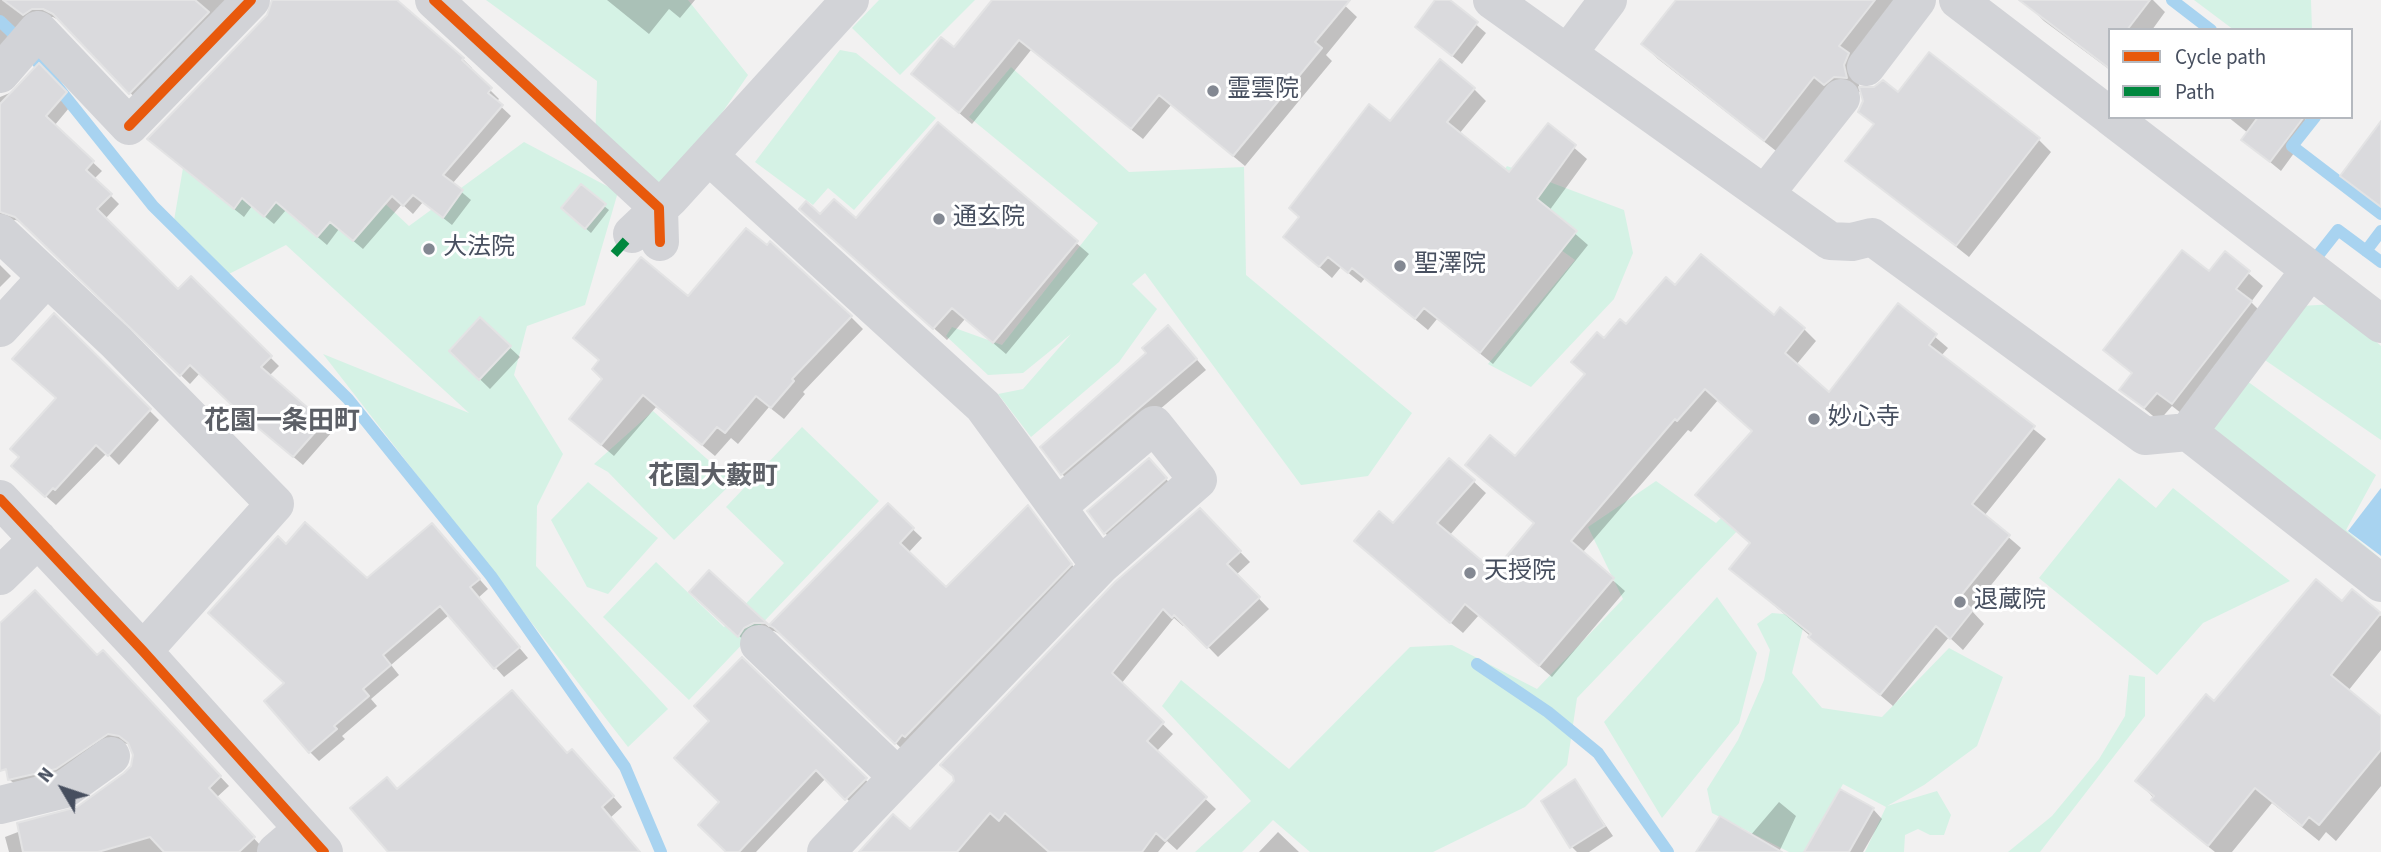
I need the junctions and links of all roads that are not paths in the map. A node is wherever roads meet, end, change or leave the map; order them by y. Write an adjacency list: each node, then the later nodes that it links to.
1 (434, 0): 14 (street)
2 (850, 0): 14 (street)
3 (1492, 0): 8 (street)
4 (1608, 0): 8 (street)
5 (1917, 0): 9 (street)
6 (1958, 0): 12 (street)
7 (240, 4): 10 (street)
8 (1568, 53): 15 (street)
9 (1866, 66)
10 (3, 70)
11 (1842, 99): 15 (street)
12 (2108, 115)
13 (2113, 119): 17 (street)
14 (709, 156): 23 (street)
15 (1765, 194): 21 (street)
16 (0, 233): 18 (street)
17 (2310, 270): 19 (street); 21 (street)
18 (47, 277): 20 (street); 29 (street)
19 (2381, 324)
20 (0, 328)
21 (2188, 432): 27 (street)
22 (0, 499): 24 (street)
23 (1057, 507): 25 (street); 25 (street)
24 (38, 539): 26 (street); 29 (street)
25 (1100, 566): 31 (street)
26 (0, 576)
27 (2381, 583)
28 (759, 644): 31 (street)
29 (143, 651): 33 (street)
30 (111, 756): 32 (street)
31 (898, 777): 34 (street)
32 (0, 805)
33 (301, 844)
34 (838, 848)

